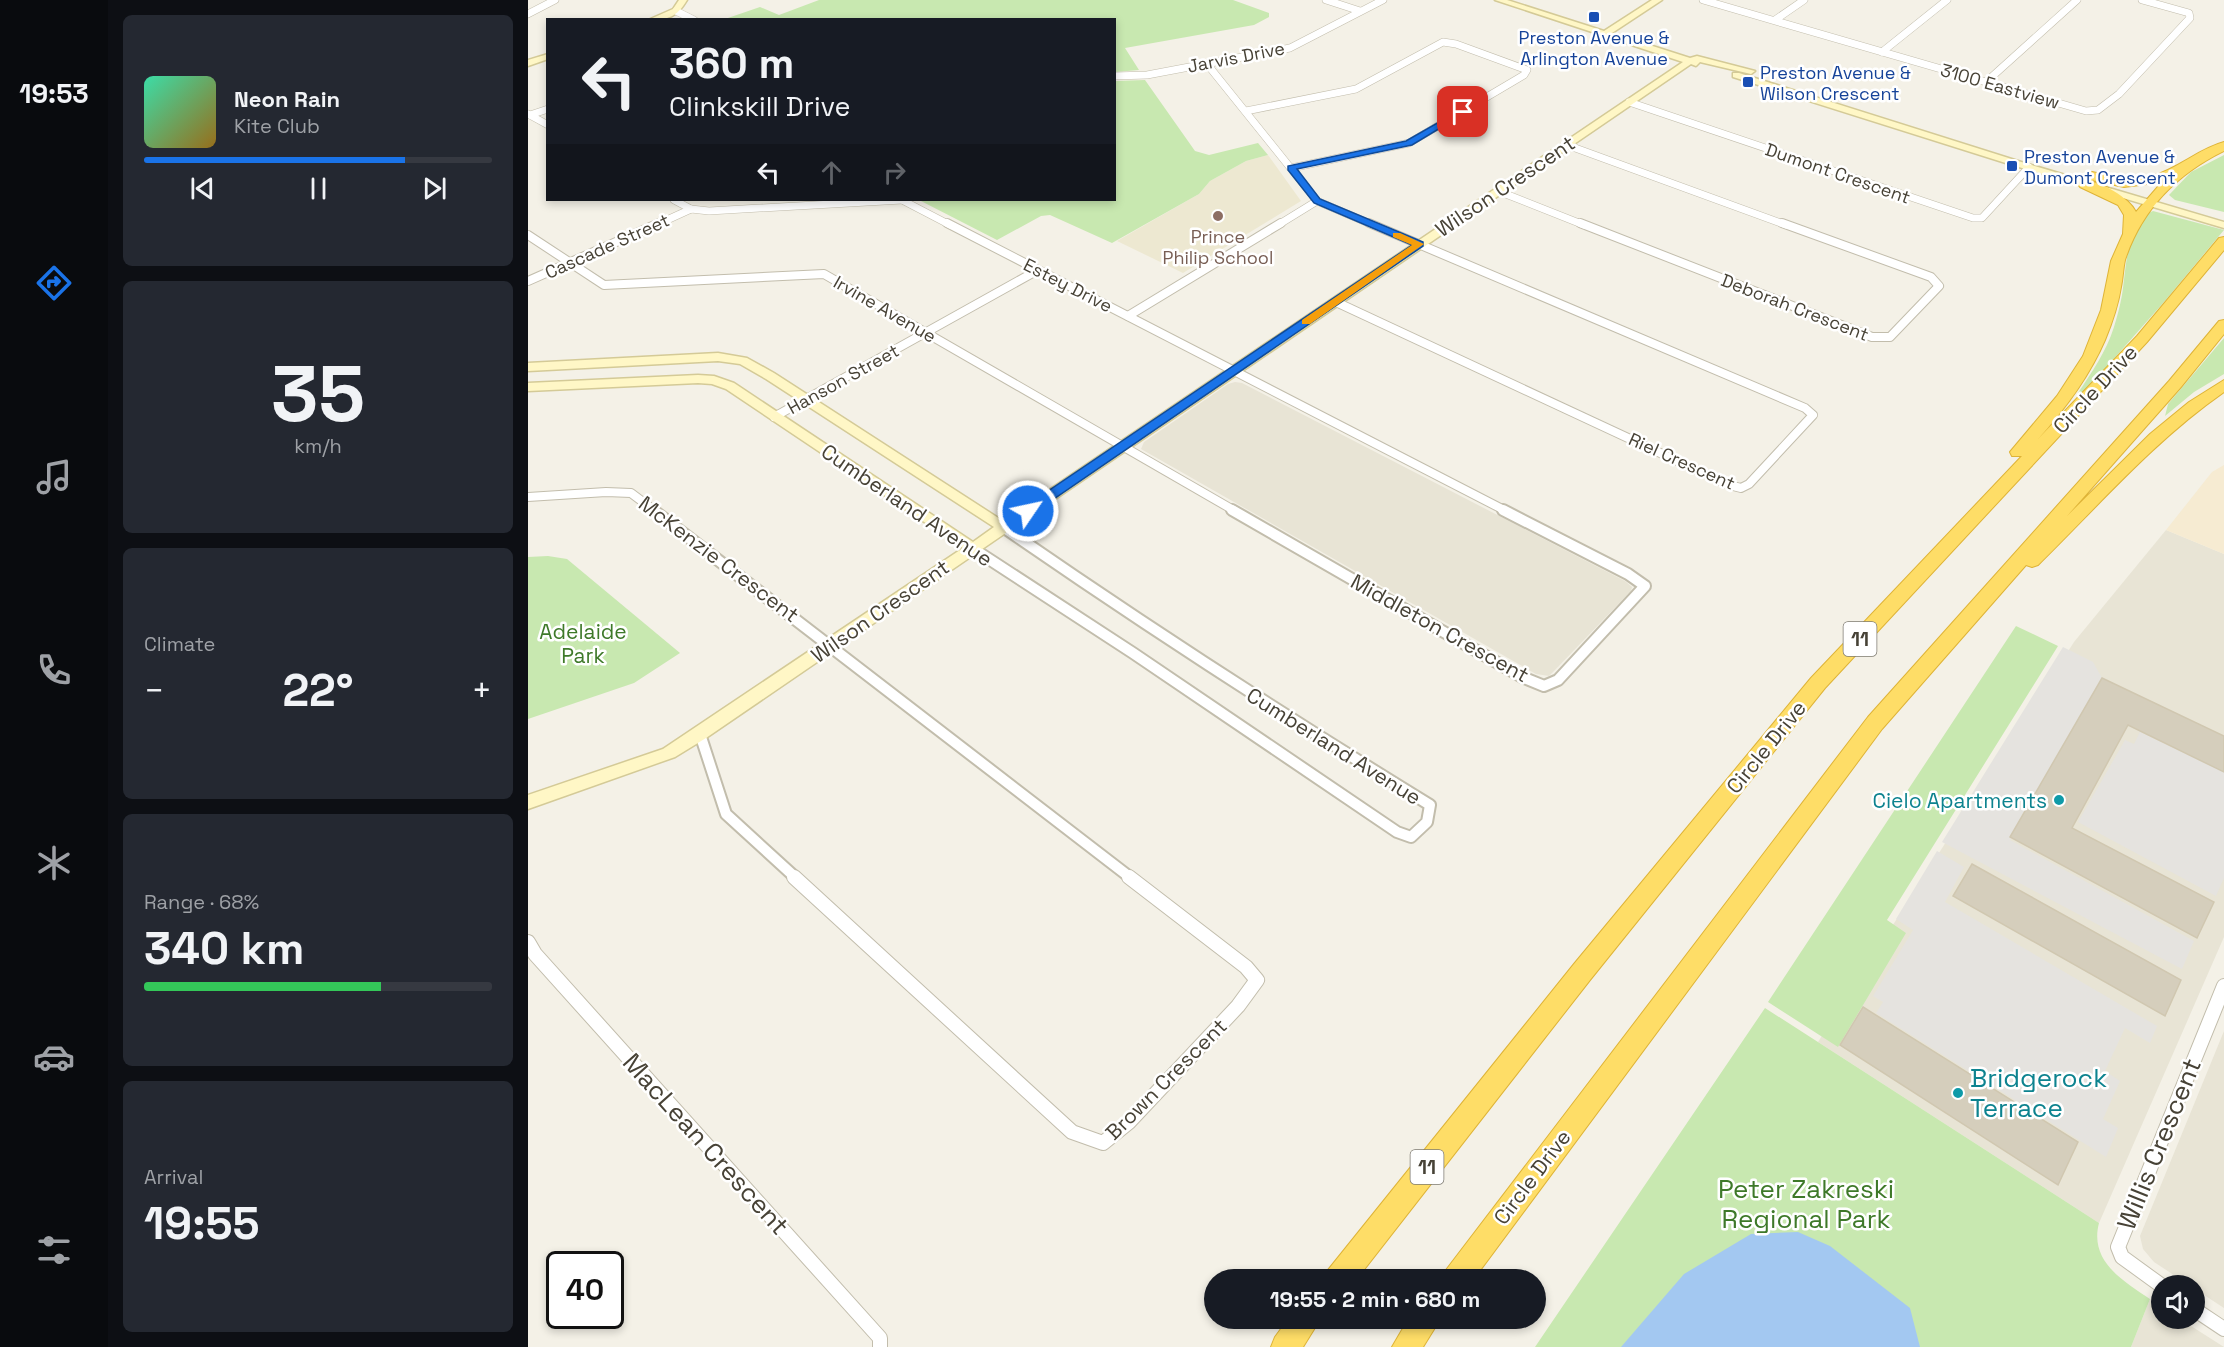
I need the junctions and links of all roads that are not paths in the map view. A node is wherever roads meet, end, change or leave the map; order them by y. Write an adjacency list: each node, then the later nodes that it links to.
1 (555, 0): 15 (street)
2 (683, 0): 13 (street)
3 (1326, 0): 14 (street)
4 (1383, 0): 14 (street, Jarvis Drive)
5 (1499, 0): 20 (street)
6 (1527, 0): 19 (street)
7 (1658, 0): 19 (street)
8 (1703, 0): 18 (street, 3100 Eastview)
9 (1804, 0): 18 (street)
10 (1947, 0): 21 (street)
11 (2077, 0): 27 (street)
12 (2142, 0): 27 (street, 3100 Eastview)
13 (676, 11): 16 (street); 17 (street)
14 (1360, 11): 25 (street, Jarvis Drive)
15 (528, 15)
16 (657, 18)
17 (690, 18)
18 (1775, 20): 21 (street, 3100 Eastview)
19 (1614, 27): 20 (street); 22 (street)
20 (1605, 34): 22 (street)
21 (1882, 52): 27 (street, 3100 Eastview)
22 (1688, 55): 28 (street, Wilson Crescent); 36 (street); 36 (street)
23 (546, 57): 24 (street)
24 (528, 63)
25 (1207, 64): 26 (street, Jarvis Drive); 30 (street)
26 (1116, 76)
27 (1986, 82)
28 (1629, 102): 33 (street, Wilson Crescent); 36 (street, Dumont Crescent)
29 (546, 110): 31 (street)
30 (1246, 111): 37 (street); 37 (street)
31 (529, 114): 32 (street)
32 (546, 124)
33 (1567, 145): 39 (street, Wilson Crescent); 39 (street, Deborah Crescent)
34 (2224, 146): 35 (highway)
35 (2198, 157): 38 (highway); 40 (highway)
36 (2033, 163): 38 (street)
37 (1291, 168): 44 (street)
38 (2088, 180): 40 (street); 47 (highway)
39 (1498, 191): 50 (street, Wilson Crescent)
40 (2153, 199): 46 (street); 47 (highway)
41 (676, 201): 45 (street)
42 (884, 201): 45 (street, Cascade Street)
43 (904, 201): 52 (street, Estey Drive)
44 (1317, 201): 50 (street); 55 (street)
45 (691, 209): 51 (street, Cascade Street)
46 (2220, 219)
47 (2128, 234): 68 (highway)
48 (528, 235): 51 (street, Irvine Avenue)
49 (2224, 241): 68 (highway, Circle Drive / 11)
50 (1419, 244): 54 (street, Wilson Crescent); 54 (street, Riel Crescent)
51 (570, 263): 53 (street, Cascade Street); 57 (street, Irvine Avenue)
52 (1038, 270): 55 (street, Estey Drive); 57 (street, Hanson Street)
53 (528, 282)
54 (1336, 302): 59 (street, Wilson Crescent)
55 (1128, 316): 59 (street, Estey Drive)
56 (2224, 324): 69 (highway, Circle Drive)
57 (925, 333): 62 (street, Hanson Street); 64 (street, Irvine Avenue)
58 (528, 367): 62 (street, Cumberland Avenue)
59 (1234, 371): 64 (street, Wilson Crescent); 64 (street, Middleton Crescent)
60 (2224, 385): 69 (highway)
61 (528, 387): 63 (street, Cumberland Avenue)
62 (806, 399): 63 (street, Hanson Street); 66 (street, Cumberland Avenue)
63 (774, 417): 67 (street, Cumberland Avenue)
64 (1123, 447): 66 (street, Wilson Crescent)
65 (528, 497): 70 (street, McKenzie Crescent)
66 (1003, 527): 67 (street, Wilson Crescent); 67 (street, Cumberland Avenue)
67 (972, 548): 70 (street, Wilson Crescent)
68 (1884, 614): 75 (highway, Circle Drive / 11)
69 (1950, 640): 76 (highway, Circle Drive)
70 (831, 645): 71 (street, Wilson Crescent); 71 (street, Brown Crescent)
71 (700, 734): 72 (street, Wilson Crescent)
72 (528, 802)
73 (528, 942): 82 (street, MacLean Crescent)
74 (2224, 986): 77 (street, Willis Crescent)
75 (1347, 1269)
76 (1464, 1269)
77 (2151, 1278)
78 (2205, 1316): 81 (street)
79 (1299, 1329): 83 (highway)
80 (1419, 1329): 84 (highway)
81 (2224, 1329)
82 (880, 1347)
83 (1285, 1347)
84 (1406, 1347)

